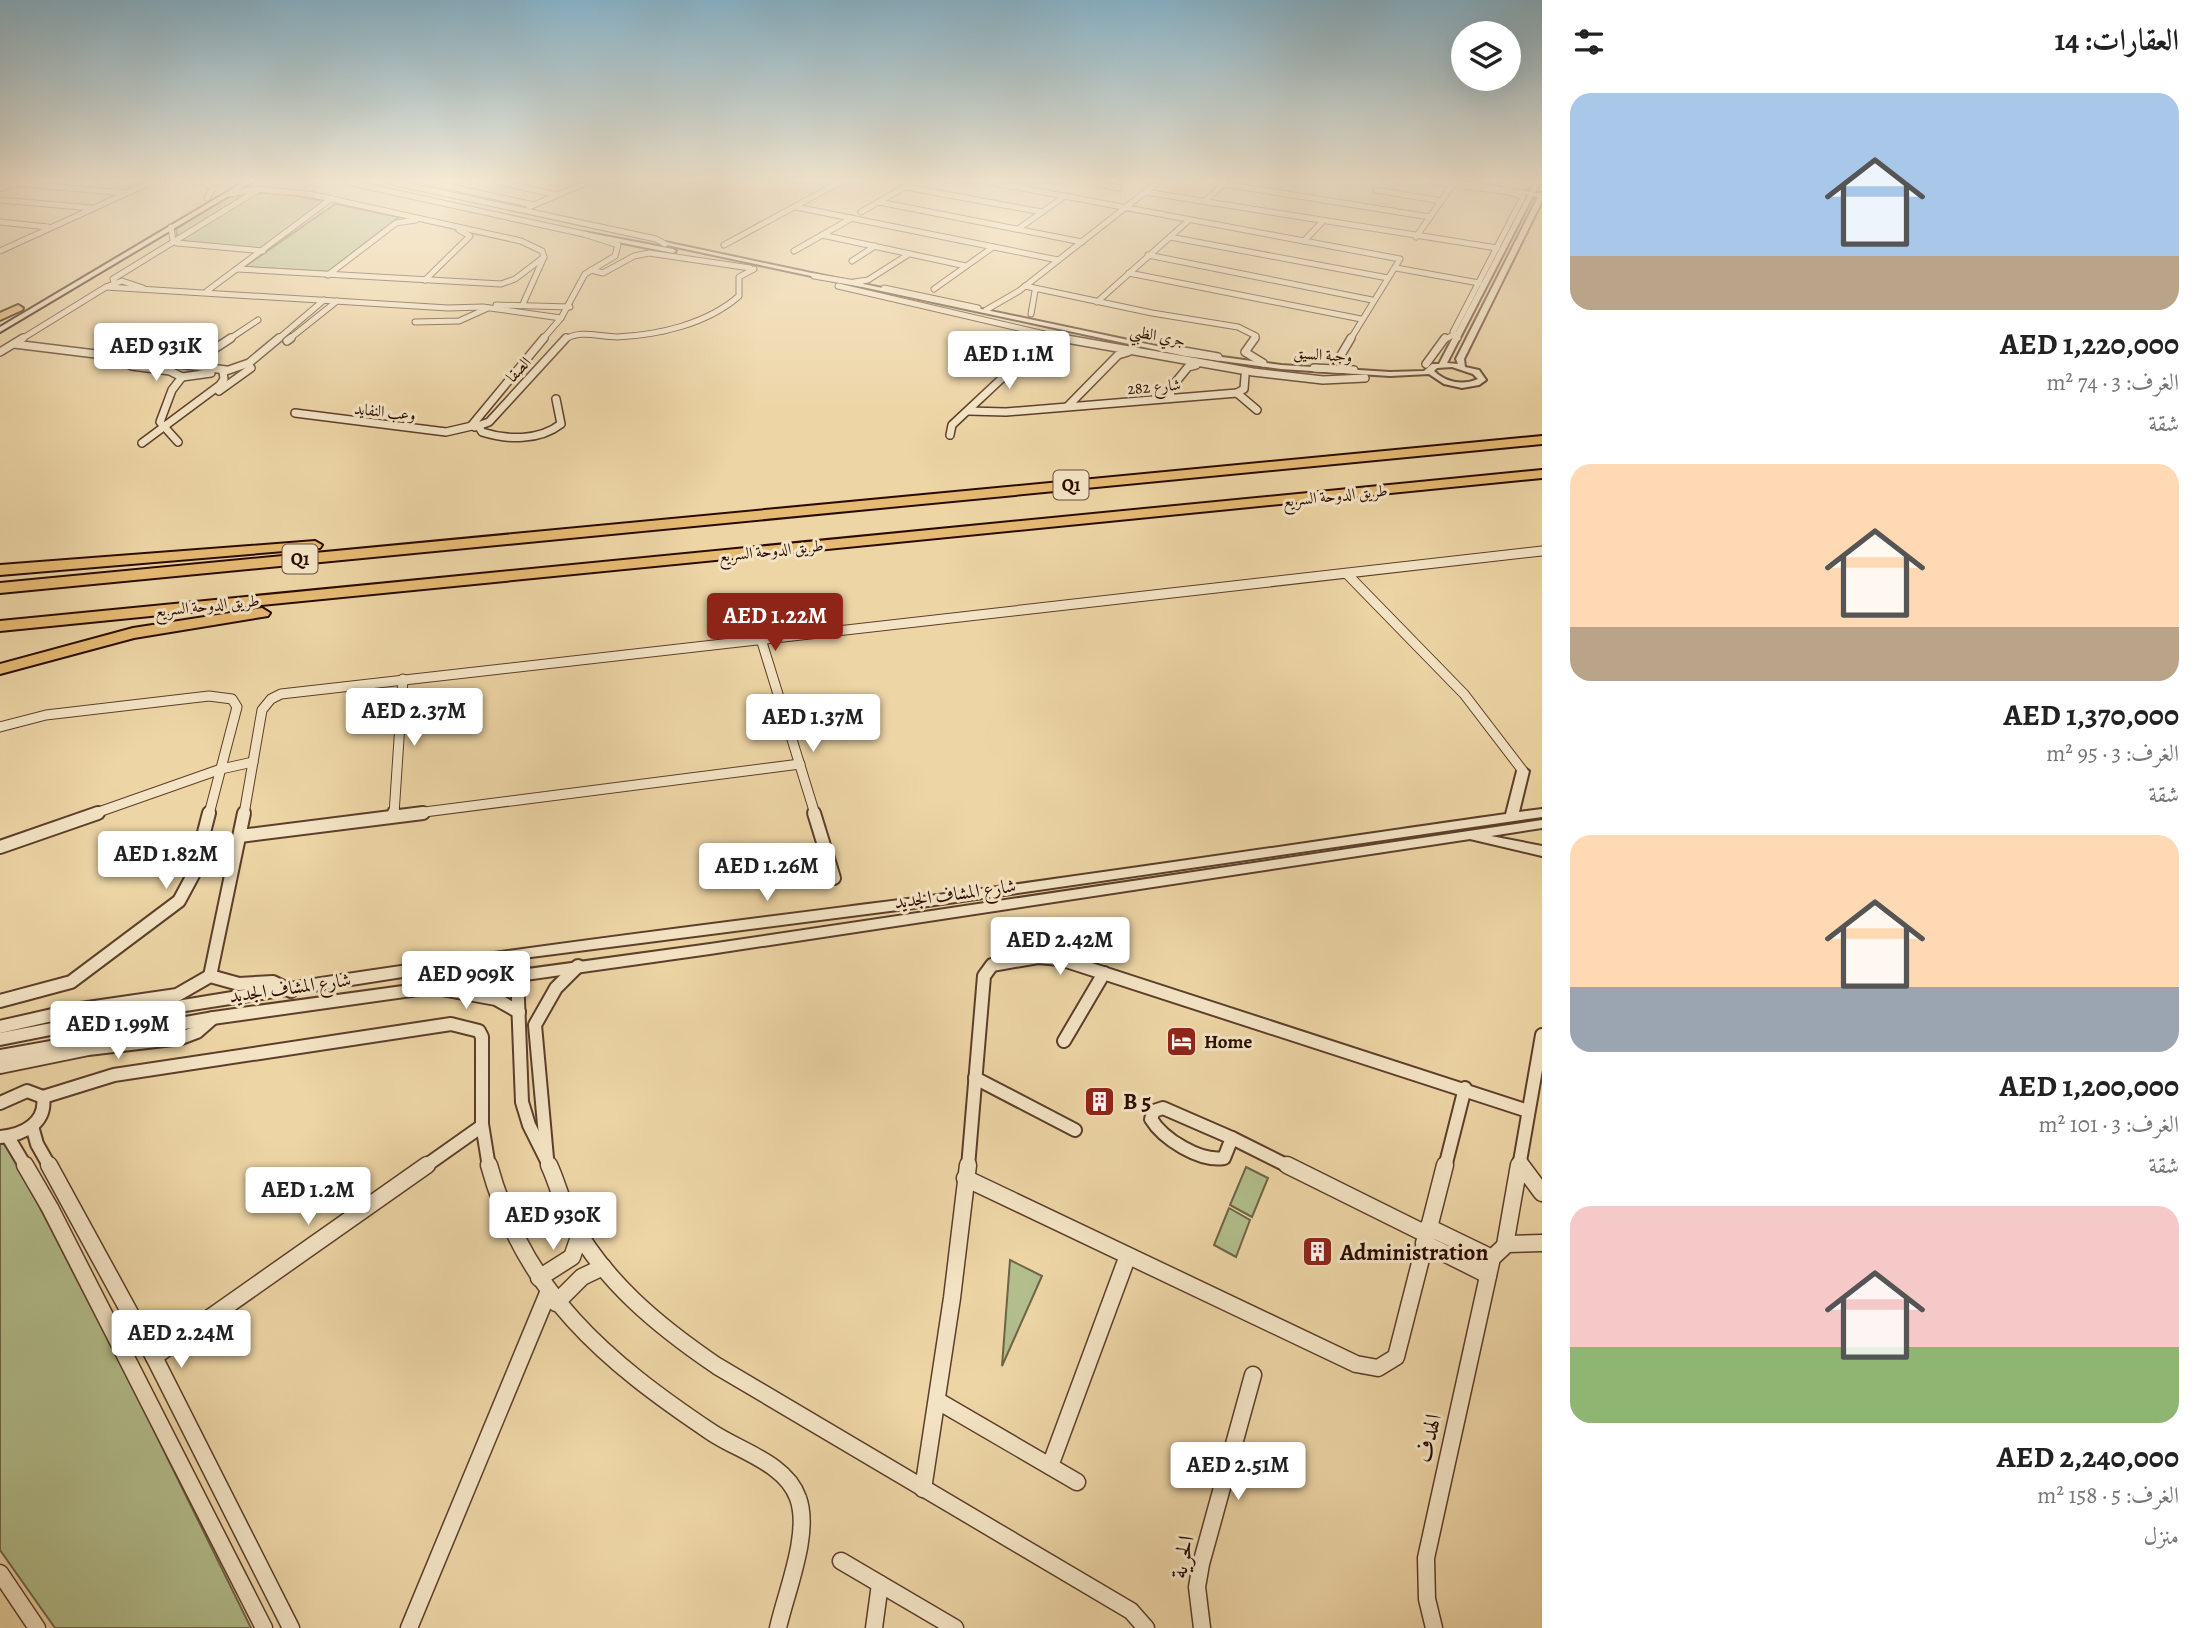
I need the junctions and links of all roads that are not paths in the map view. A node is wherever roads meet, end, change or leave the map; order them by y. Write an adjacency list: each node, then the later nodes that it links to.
1 (104, 258): 61 (main road)
2 (120, 258): 72 (main road)
3 (148, 258): 40 (street)
4 (253, 258): 33 (street)
5 (350, 258): 36 (street)
6 (448, 258): 39 (street)
7 (541, 258): 39 (street)
8 (544, 258): 58 (street)
9 (612, 258): 34 (street, جري الظبي)
10 (630, 258): 34 (street)
11 (683, 258): 31 (street)
12 (706, 258): 31 (street, جري الظبي)
13 (730, 258): 27 (street, جري الظبي)
14 (857, 258): 29 (street)
15 (904, 258): 41 (street)
16 (928, 258): 30 (street)
17 (977, 258): 30 (street)
18 (1048, 258): 28 (street)
19 (1061, 258): 28 (street)
20 (1145, 258): 35 (street)
21 (1163, 258): 55 (street)
22 (1281, 258): 38 (street)
23 (1395, 258): 32 (street)
24 (1493, 258): 42 (street)
25 (1494, 258): 74 (street)
26 (1510, 258): 90 (street)
27 (735, 259): 37 (street, جري الظبي)
28 (1058, 260): 46 (street)
29 (852, 261)
30 (966, 266): 47 (street)
31 (752, 268): 43 (street, جري الظبي); 110 (street, الصفا)
32 (1396, 268): 38 (street); 42 (street)
33 (237, 269): 36 (street); 48 (street)
34 (591, 270): 60 (street, الصفا)
35 (1129, 273): 59 (street); 67 (street)
36 (328, 275): 39 (street)
37 (814, 276): 41 (street, وجبة السيق); 53 (street, جري الظبي)
38 (1388, 278): 55 (street)
39 (425, 280)
40 (114, 282): 44 (street); 45 (street)
41 (869, 283): 54 (street, وجبة السيق)
42 (1479, 283): 74 (street)
43 (838, 286): 70 (street, جري الظبي); 73 (street)
44 (106, 287): 45 (street); 75 (street)
45 (143, 288): 48 (street)
46 (1022, 288): 49 (street); 63 (street)
47 (934, 289)
48 (207, 291): 50 (street)
49 (1035, 292): 59 (street); 64 (street)
50 (283, 296): 51 (street); 56 (street)
51 (329, 296): 52 (street); 56 (street)
52 (342, 296): 57 (street); 58 (street)
53 (917, 298): 54 (street); 71 (street, جري الظبي)
54 (931, 298): 63 (street, وجبة السيق)
55 (1372, 300): 67 (street)
56 (323, 301): 57 (street); 94 (street)
57 (336, 302): 62 (street); 111 (street)
58 (523, 304): 60 (street)
59 (1102, 304): 86 (street)
60 (570, 307): 66 (street, الصفا)
61 (18, 308): 65 (highway)
62 (488, 308): 66 (street); 69 (street)
63 (1000, 309): 71 (street, وجبة السيق)
64 (1031, 314)
65 (0, 318)
66 (561, 318): 110 (street, الصفا)
67 (1361, 319): 83 (street)
68 (258, 320): 88 (street)
69 (415, 322)
70 (1021, 324): 73 (street); 82 (street, جري الظبي)
71 (1060, 327): 79 (street, وجبة السيق); 85 (street, جري الظبي)
72 (0, 330)
73 (1040, 334): 76 (street); 108 (street)
74 (1455, 337): 89 (street); 92 (street)
75 (14, 344): 77 (street); 84 (street)
76 (1112, 348): 78 (street); 80 (street)
77 (0, 352)
78 (1131, 352): 80 (street); 81 (street)
79 (1200, 354): 85 (street); 86 (street, وجبة السيق)
80 (1118, 355): 102 (street)
81 (1144, 355): 82 (street); 85 (street)
82 (1163, 355): 99 (street, جري الظبي)
83 (1341, 355)
84 (132, 356): 88 (street); 98 (street)
85 (1182, 358): 87 (street); 91 (street); 96 (street, جري الظبي)
86 (1263, 363): 96 (street, وجبة السيق)
87 (1198, 364): 91 (street); 93 (street)
88 (190, 365): 94 (street)
89 (1442, 365): 90 (street); 92 (street)
90 (1462, 366): 100 (street, جري الظبي)
91 (1188, 367): 103 (street)
92 (1428, 368): 96 (street, جري الظبي); 100 (street)
93 (1234, 369): 95 (street); 97 (street)
94 (224, 372): 98 (street); 111 (street)
95 (1254, 372): 97 (street); 99 (street)
96 (1381, 374)
97 (1245, 376): 101 (street)
98 (182, 377): 111 (street)
99 (1365, 378): 100 (street, جري الظبي)
100 (1443, 381)
101 (1237, 393): 103 (street, شارع 282); 107 (street)
102 (1081, 396): 105 (street); 106 (street)
103 (1171, 398): 105 (street, شارع 282)
104 (556, 399): 110 (street)
105 (1098, 405): 106 (street, شارع 282)
106 (1066, 407): 108 (street, شارع 282)
107 (1257, 410)
108 (968, 411): 112 (street)
109 (295, 413): 110 (street, وعب النفايد)
110 (476, 427)
111 (164, 428): 114 (street); 115 (street)
112 (950, 435)
113 (1542, 440): 117 (highway, طريق الدوحة السريع / Q1)
114 (178, 442)
115 (142, 443)
116 (1542, 474): 119 (highway, طريق الدوحة السريع)
117 (599, 529): 120 (highway); 122 (highway, طريق الدوحة السريع / Q1)
118 (1542, 551): 121 (street)
119 (694, 558): 123 (highway, طريق الدوحة السريع); 125 (highway)
120 (0, 570)
121 (1347, 574): 124 (street); 131 (street)
122 (0, 588)
123 (0, 626)
124 (761, 639): 126 (street); 129 (street)
125 (0, 670)
126 (403, 679): 128 (street); 134 (street)
127 (0, 727): 130 (street)
128 (253, 762): 130 (street); 137 (street)
129 (800, 765): 134 (street); 140 (street)
130 (221, 769): 138 (street); 148 (street)
131 (1523, 772): 133 (street)
132 (1542, 813): 133 (street, شارع المشاف الجديد)
133 (1513, 815): 146 (street, شارع المشاف الجديد)
134 (394, 816): 137 (street)
135 (1542, 824): 136 (street, شارع المشاف الجديد)
136 (1464, 835): 139 (street); 141 (street, شارع المشاف الجديد)
137 (240, 836): 144 (street)
138 (0, 848)
139 (1542, 851)
140 (834, 878)
141 (578, 966): 143 (street, شارع المشاف الجديد); 168 (street)
142 (1104, 973): 155 (street); 158 (street); 159 (street)
143 (517, 974): 145 (street, شارع المشاف الجديد); 149 (street)
144 (210, 976): 146 (street); 147 (street)
145 (426, 987): 149 (street); 151 (street, شارع المشاف الجديد)
146 (290, 991): 150 (street, شارع المشاف الجديد)
147 (142, 1000): 150 (street); 152 (street)
148 (0, 1001)
149 (519, 1012): 168 (street)
150 (122, 1015): 154 (street, شارع المشاف الجديد)
151 (213, 1018): 156 (street, شارع المشاف الجديد); 157 (street)
152 (0, 1027)
153 (1542, 1035): 162 (street)
154 (0, 1039)
155 (1064, 1041)
156 (0, 1056)
157 (0, 1067)
158 (975, 1078): 165 (street); 170 (street)
159 (1465, 1088): 162 (street); 173 (street)
160 (43, 1097): 161 (street); 163 (street); 164 (street)
161 (0, 1102)
162 (1528, 1111): 169 (street)
163 (32, 1126): 166 (street); 181 (street)
164 (482, 1126): 179 (street); 181 (street)
165 (1075, 1130)
166 (4, 1137): 191 (street)
167 (1232, 1138): 167 (street); 173 (street)
168 (547, 1159): 172 (street)
169 (1519, 1162): 171 (street); 175 (street)
170 (965, 1178): 176 (street); 183 (street)
171 (1542, 1193)
172 (580, 1234): 178 (street); 179 (street)
173 (1426, 1235): 176 (street); 177 (street)
174 (1542, 1243): 175 (street)
175 (1504, 1245): 177 (street)
176 (1127, 1258): 184 (street)
177 (1490, 1266): 199 (street, الهدف)
178 (603, 1267): 180 (street); 186 (street)
179 (539, 1278): 180 (street)
180 (552, 1298): 193 (street); 194 (street)
181 (154, 1357): 192 (street)
182 (1253, 1375): 198 (street, الحرية)
183 (938, 1401): 184 (street); 186 (street)
184 (1050, 1466): 185 (street)
185 (1077, 1482)
186 (923, 1489): 197 (street)
187 (841, 1561): 189 (street)
188 (0, 1573): 190 (street)
189 (880, 1584): 195 (street); 196 (street)
190 (37, 1628)
191 (264, 1628)
192 (291, 1628)
193 (409, 1628)
194 (778, 1628)
195 (874, 1628)
196 (955, 1628)
197 (1146, 1628)
198 (1202, 1628)
199 (1434, 1628)

